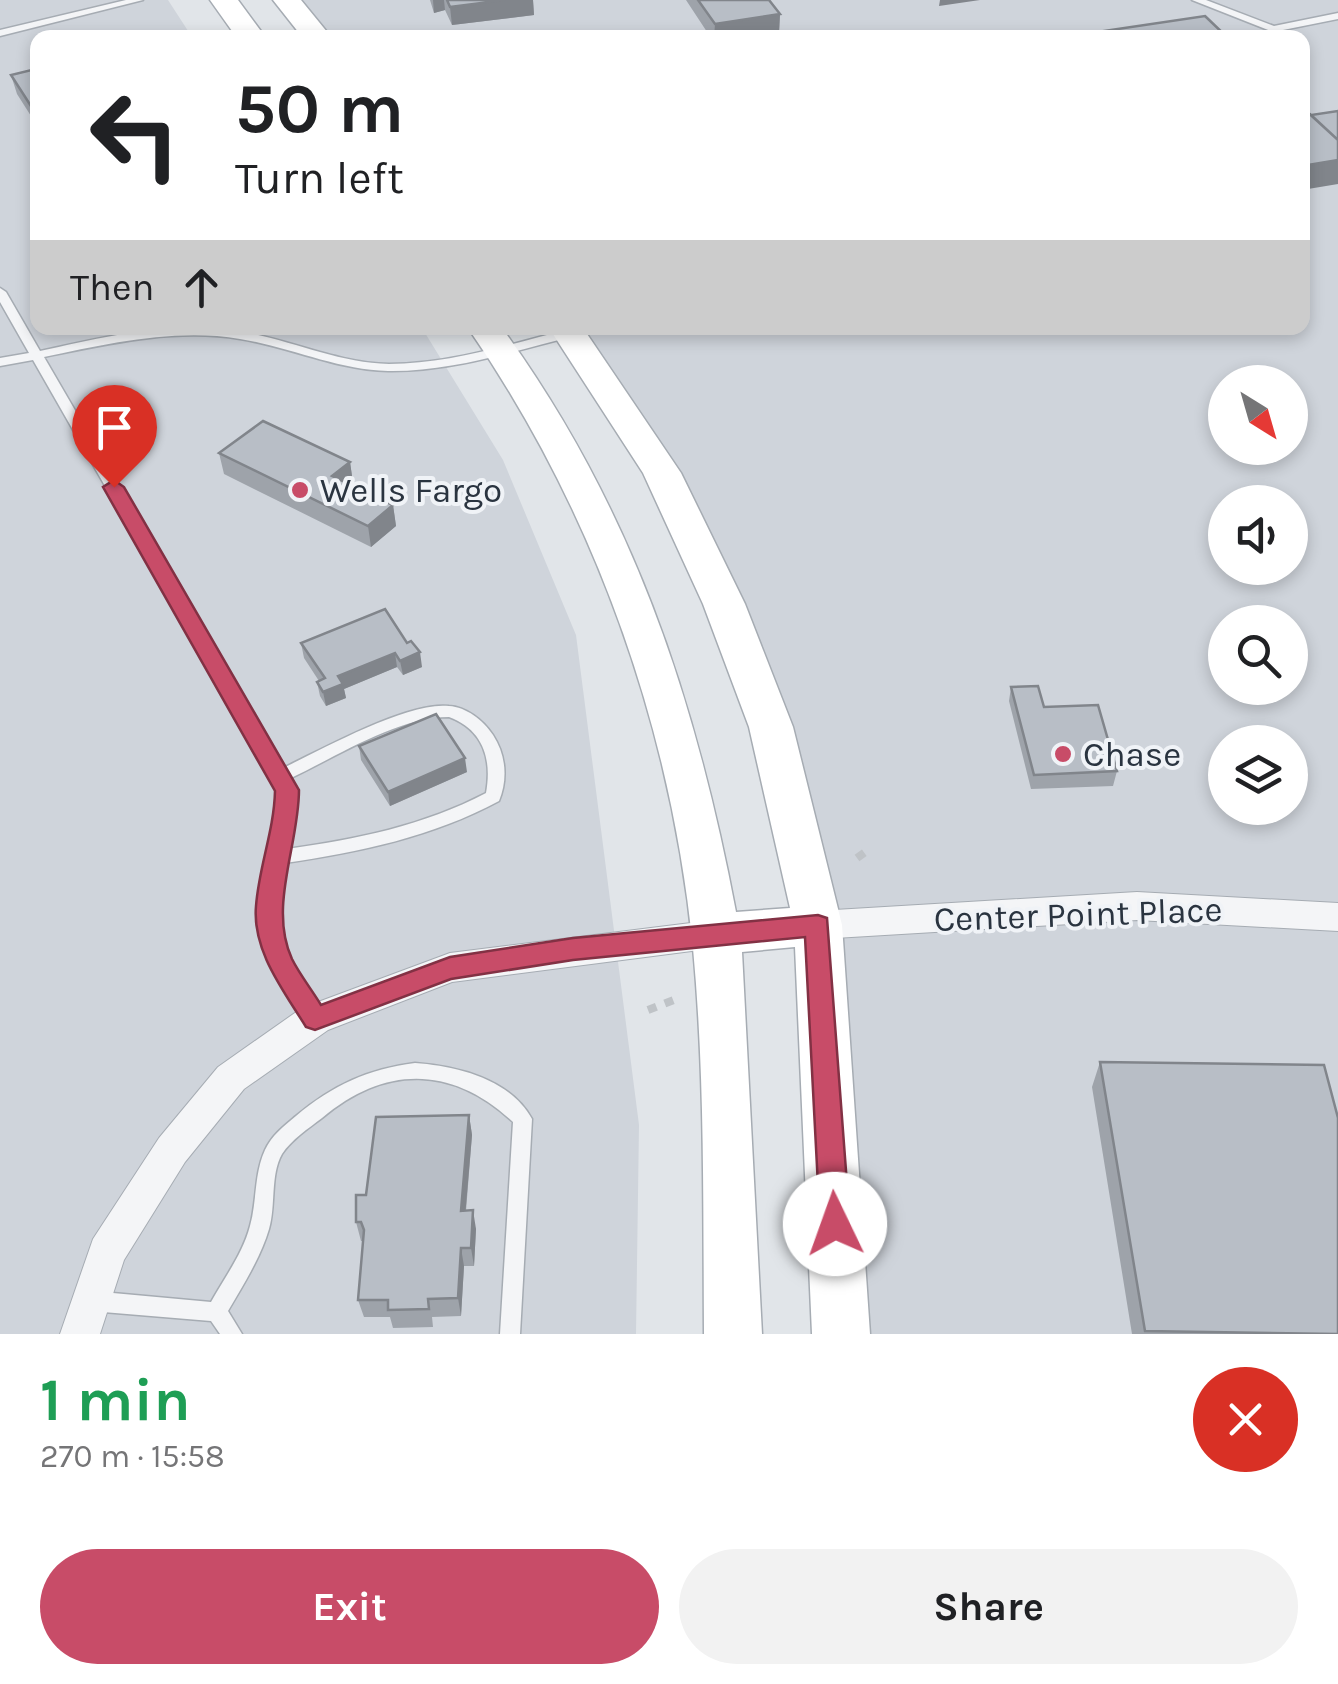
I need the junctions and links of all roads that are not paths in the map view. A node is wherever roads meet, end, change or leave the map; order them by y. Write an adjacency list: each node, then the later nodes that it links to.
1 (138, 0): 8 (lane)
2 (224, 0): 6 (main road)
3 (287, 0): 7 (main road)
4 (1197, 0): 5 (lane)
5 (1338, 16)
6 (246, 30)
7 (311, 30)
8 (0, 33)
9 (0, 292): 15 (lane)
10 (142, 335): 15 (lane)
11 (236, 335): 14 (lane)
12 (521, 335): 14 (lane)
13 (571, 335): 20 (main road)
14 (493, 338): 21 (main road)
15 (38, 355): 16 (lane); 17 (lane)
16 (0, 362)
17 (279, 777): 18 (lane); 18 (lane)
18 (280, 858): 22 (lane)
19 (1338, 917): 20 (street, Center Point Place)
20 (818, 925): 21 (main road); 28 (main road)
21 (715, 934): 22 (street); 27 (main road)
22 (315, 1019): 24 (street)
23 (216, 1312): 24 (lane); 25 (lane); 26 (lane)
24 (86, 1318)
25 (232, 1334)
26 (510, 1334)
27 (733, 1334)
28 (840, 1334)

